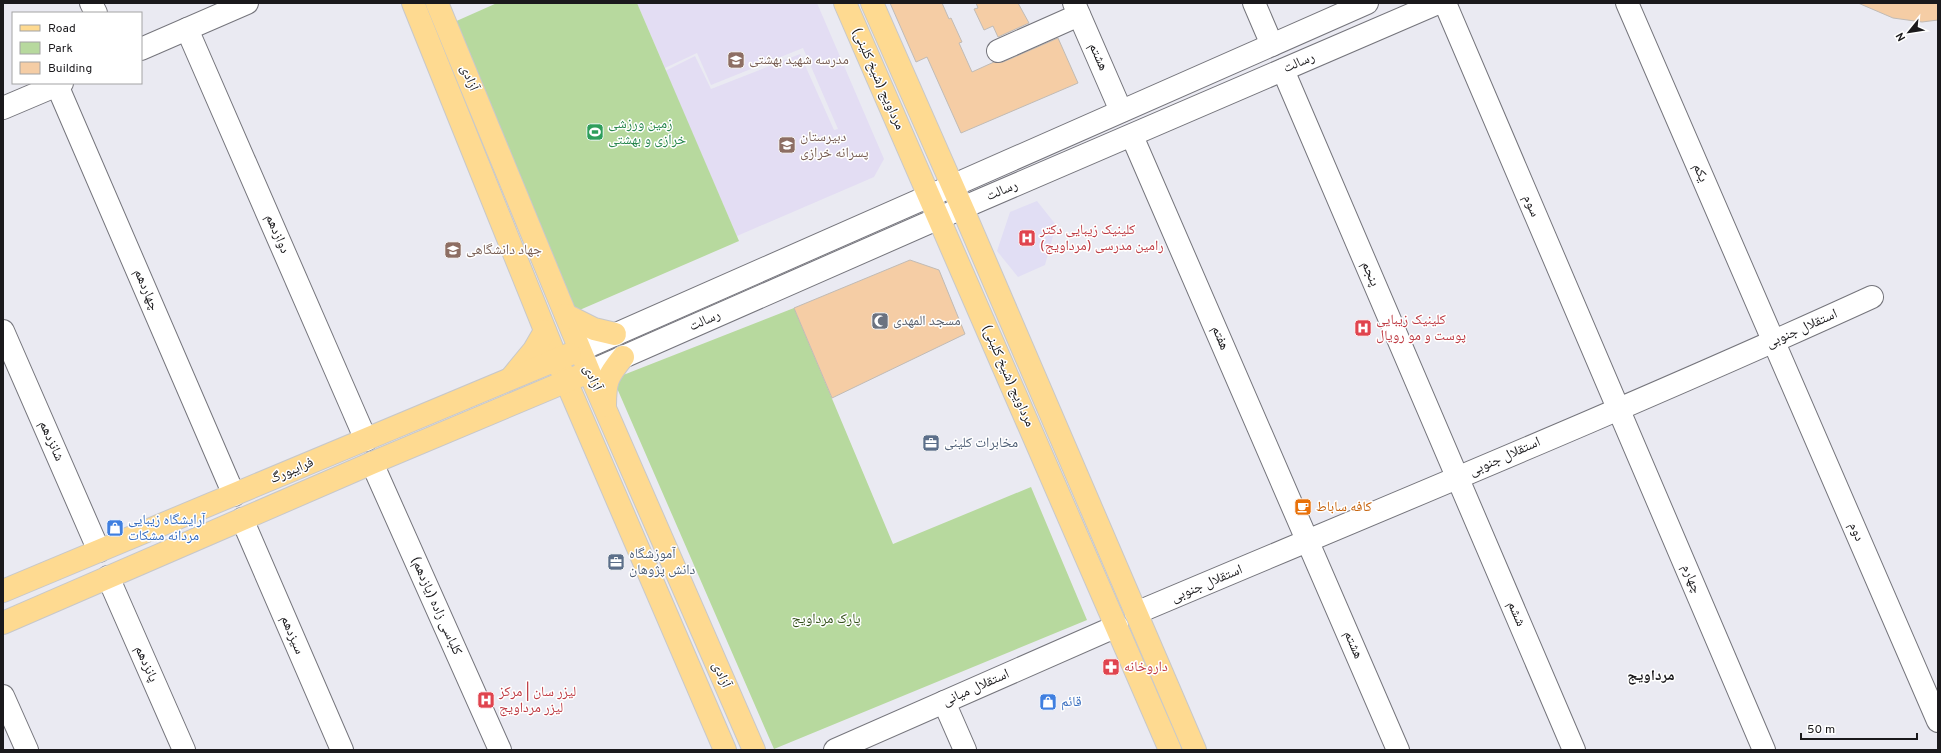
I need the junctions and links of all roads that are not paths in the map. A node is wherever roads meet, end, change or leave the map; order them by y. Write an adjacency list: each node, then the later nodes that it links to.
1 (91, 3): 13 (street)
2 (246, 3): 14 (street)
3 (413, 3): 30 (main road, آزادی)
4 (438, 3): 28 (main road, آزادی)
5 (845, 3): 24 (main road, مرداویج (شیخ کلینی))
6 (872, 3): 23 (main road, مرداویج (شیخ کلینی))
7 (1254, 3): 15 (street)
8 (1367, 3): 15 (street, رسالت)
9 (1438, 3): 18 (street, رسالت)
10 (1445, 3): 40 (street, سوم)
11 (1627, 3): 32 (street, یکم)
12 (1076, 9): 17 (street); 21 (street, هشتم)
13 (96, 12)
14 (187, 28): 16 (street); 43 (street, دوازدهم)
15 (1272, 45): 21 (street, رسالت)
16 (142, 49)
17 (998, 51)
18 (1283, 70): 22 (street, رسالت); 45 (street, پنجم)
19 (60, 84): 20 (street); 46 (street, چهاردهم)
20 (3, 108)
21 (1122, 111): 23 (street, رسالت)
22 (1132, 136): 25 (street, رسالت); 49 (street, هفتم)
23 (952, 185): 24 (street); 25 (main road, مرداویج (شیخ کلینی))
24 (929, 196): 26 (main road, مرداویج (شیخ کلینی)); 31 (street, رسالت)
25 (962, 208): 26 (street, رسالت); 54 (main road, مرداویج (شیخ کلینی))
26 (939, 219): 34 (street, رسالت); 56 (main road, مرداویج (شیخ کلینی))
27 (1872, 297): 32 (street, استقلال جنوبی)
28 (566, 315): 31 (main road); 33 (main road, آزادی)
29 (3, 331): 51 (street, شانزدهم)
30 (545, 331): 35 (main road, آزادی); 37 (main road)
31 (615, 334): 33 (street, رسالت)
32 (1774, 342): 40 (street, استقلال جنوبی); 59 (street, دوم)
33 (580, 350): 35 (main road, فرایبورگ); 36 (main road, آزادی)
34 (623, 358): 36 (street, رسالت); 41 (main road)
35 (557, 360): 37 (main road, فرایبورگ); 38 (main road, آزادی)
36 (589, 372): 38 (main road, رسالت); 41 (main road, آزادی)
37 (510, 380): 43 (main road, فرایبورگ)
38 (566, 382): 39 (main road, فرایبورگ); 42 (main road, آزادی)
39 (536, 394): 42 (main road); 44 (main road, فرایبورگ)
40 (1618, 408): 45 (street, استقلال جنوبی); 72 (street, چهارم)
41 (605, 409): 65 (main road, آزادی)
42 (584, 424): 64 (main road, آزادی)
43 (366, 440): 46 (main road, فرایبورگ)
44 (372, 462): 47 (main road, فرایبورگ); 63 (street, کلباسی زاده (یازدهم))
45 (1458, 478): 49 (street, استقلال جنوبی); 71 (street, ششم)
46 (234, 495): 48 (main road, فرایبورگ)
47 (242, 519): 50 (main road, فرایبورگ); 62 (street, سیزدهم)
48 (163, 525): 50 (main road); 51 (main road, فرایبورگ)
49 (1307, 541): 54 (street, استقلال جنوبی); 70 (street, هشتم)
50 (172, 549): 52 (main road, فرایبورگ)
51 (99, 551): 53 (main road, فرایبورگ)
52 (108, 577): 55 (main road, فرایبورگ); 61 (street, پانزدهم)
53 (3, 592)
54 (1136, 613): 69 (main road, مرداویج (شیخ کلینی))
55 (3, 623)
56 (1117, 626): 58 (street, استقلال میانی); 68 (main road, مرداویج (شیخ کلینی))
57 (3, 696): 60 (street)
58 (944, 702): 66 (street, استقلال میانی); 67 (street)
59 (1938, 721)
60 (27, 750)
61 (184, 750)
62 (342, 750)
63 (500, 750)
64 (725, 750)
65 (754, 750)
66 (835, 750)
67 (965, 750)
68 (1170, 750)
69 (1195, 750)
70 (1398, 750)
71 (1574, 750)
72 (1764, 750)

